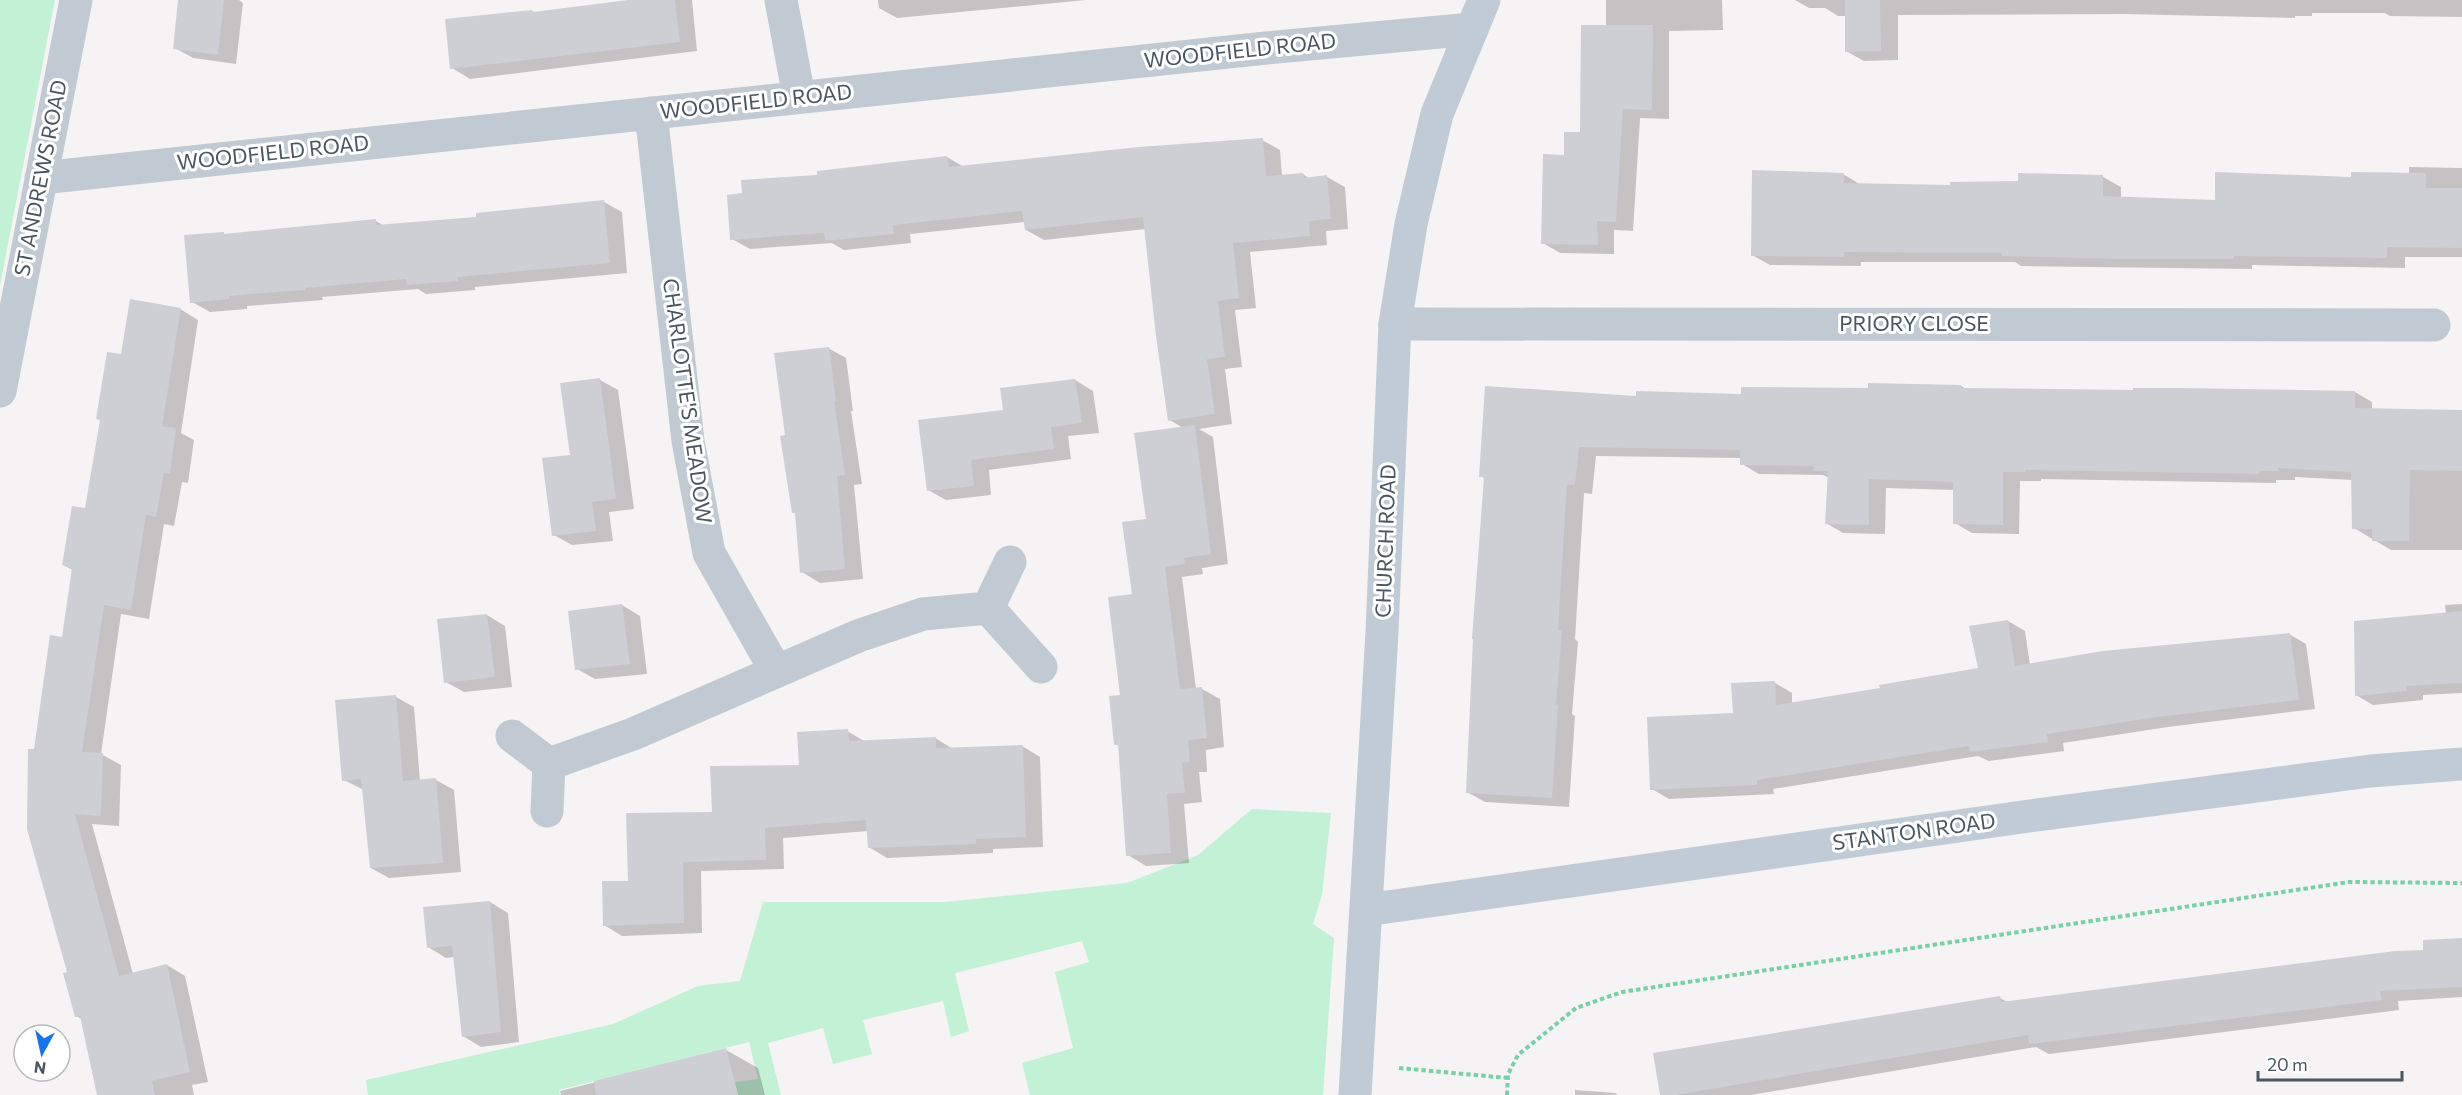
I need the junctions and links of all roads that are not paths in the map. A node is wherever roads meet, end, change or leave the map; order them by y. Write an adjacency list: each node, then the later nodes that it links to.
1 (76, 0): 6 (street, ST ANDREWS ROAD)
2 (781, 0): 4 (street)
3 (1478, 14): 4 (street, WOODFIELD ROAD); 7 (street, CHURCH ROAD)
4 (799, 97): 5 (street, WOODFIELD ROAD)
5 (651, 113): 6 (street, WOODFIELD ROAD); 13 (street, CHARLOTTE'S MEADOW)
6 (41, 178): 9 (street, ST ANDREWS ROAD)
7 (1395, 324): 8 (street, PRIORY CLOSE); 18 (street, CHURCH ROAD)
8 (2434, 325)
9 (0, 391)
10 (1010, 562): 11 (street)
11 (988, 608): 12 (street); 13 (street)
12 (1041, 667)
13 (776, 671): 15 (street)
14 (512, 736): 15 (street)
15 (549, 764): 17 (street)
16 (2462, 764): 18 (street, STANTON ROAD)
17 (547, 811)
18 (1366, 910): 19 (street, CHURCH ROAD)
19 (1356, 1080)

